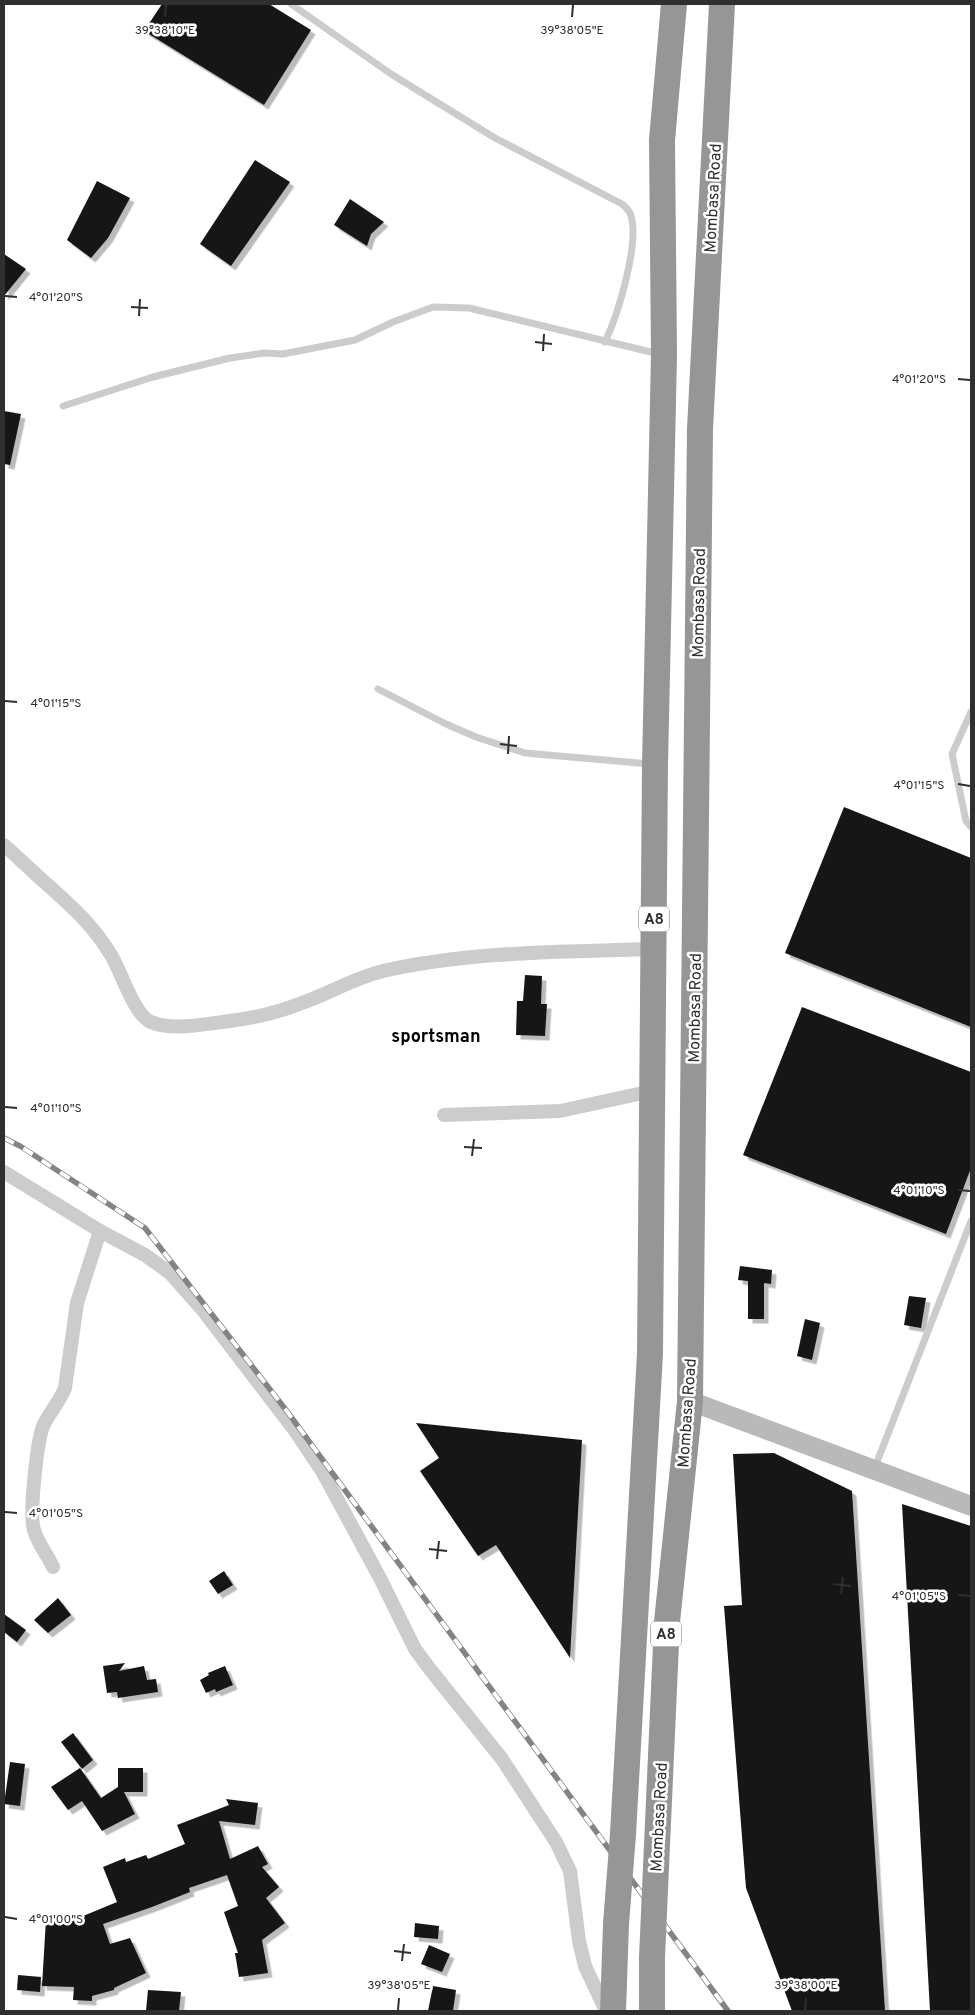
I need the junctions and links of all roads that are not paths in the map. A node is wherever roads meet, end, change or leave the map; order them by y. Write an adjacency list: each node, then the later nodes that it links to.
1 (291, 4): 4 (lane)
2 (674, 4): 5 (highway, Mombasa Road / A8)
3 (722, 4): 18 (highway, Mombasa Road / A8)
4 (605, 342): 5 (lane); 6 (lane)
5 (664, 355): 9 (highway, Mombasa Road / A8)
6 (63, 406)
7 (378, 689): 9 (lane)
8 (971, 712): 10 (lane)
9 (655, 765): 12 (highway, Mombasa Road / A8)
10 (971, 827)
11 (4, 845): 12 (street)
12 (653, 949): 13 (highway, Mombasa Road / A8)
13 (652, 1091): 14 (street); 23 (highway, Mombasa Road / A8, bridge)
14 (444, 1115)
15 (4, 1172): 17 (street)
16 (971, 1221): 19 (lane)
17 (100, 1231): 21 (street); 22 (street)
18 (690, 1401): 19 (street); 24 (highway, Mombasa Road / A8, bridge)
19 (875, 1469): 20 (street)
20 (971, 1506)
21 (53, 1567)
22 (606, 2011)
23 (613, 2011)
24 (652, 2011)

